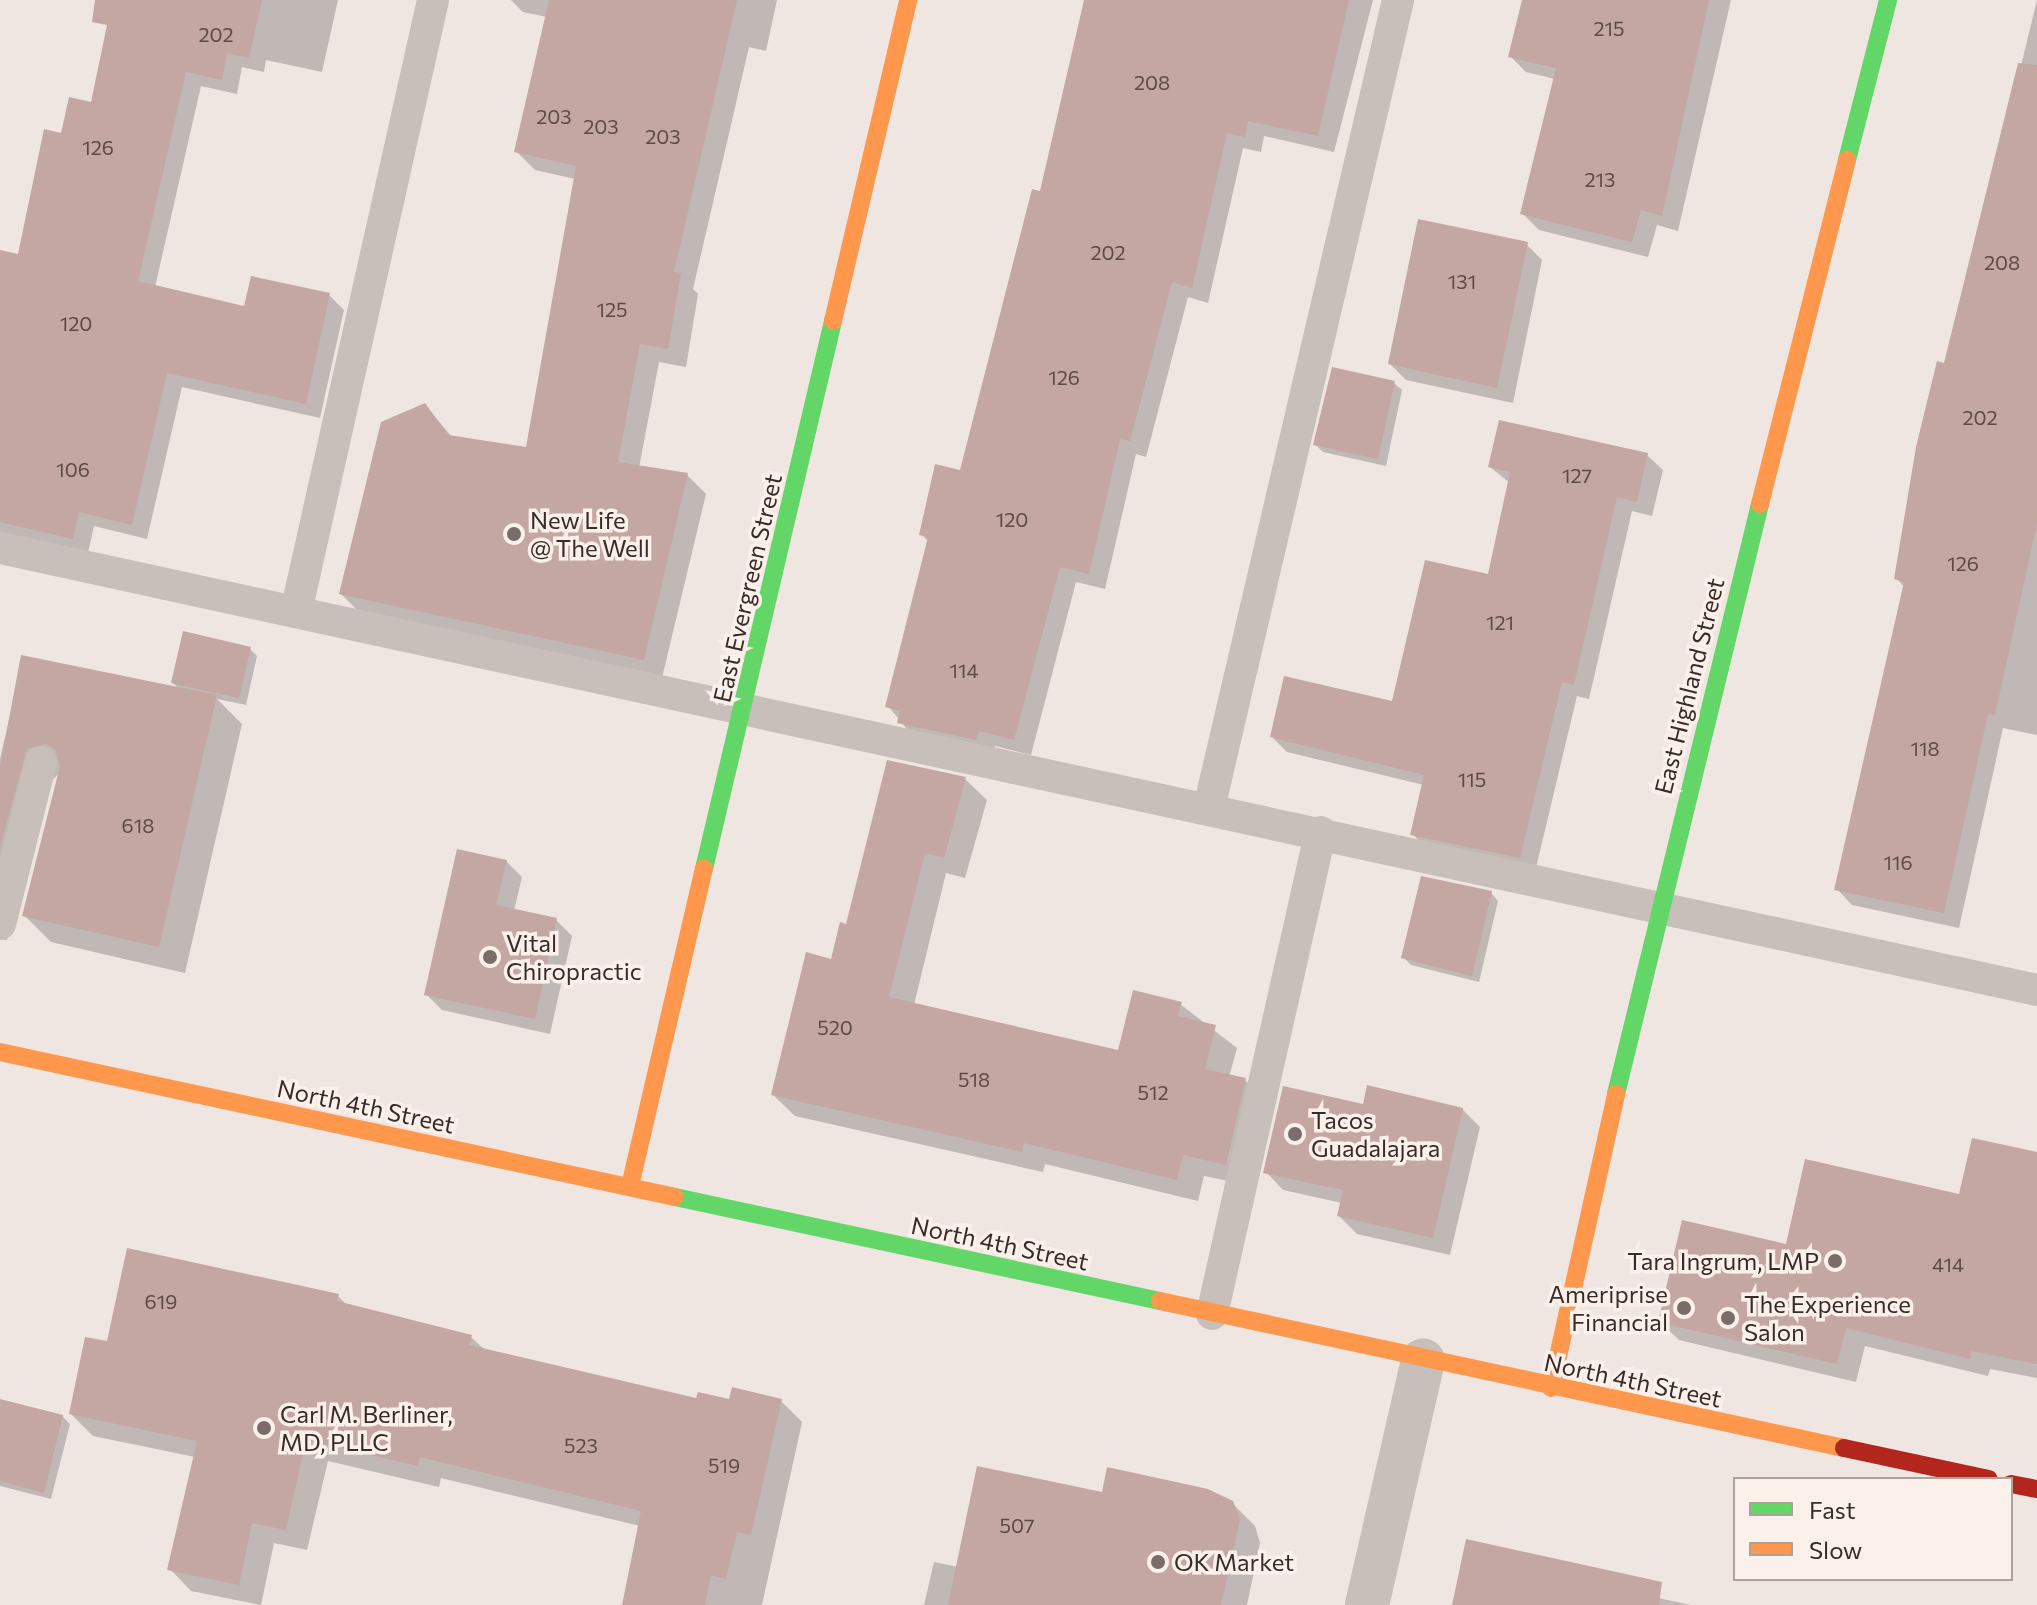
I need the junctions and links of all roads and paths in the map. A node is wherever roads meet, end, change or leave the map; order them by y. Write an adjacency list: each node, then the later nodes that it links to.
1 (433, 0): 6 (lane)
2 (908, 0): 7 (street, East Evergreen Street)
3 (1398, 0): 9 (lane)
4 (1888, 0): 11 (street, East Highland Street)
5 (0, 548): 6 (lane)
6 (296, 612): 7 (lane)
7 (744, 708): 9 (lane); 15 (street, East Evergreen Street)
8 (41, 762): 12 (lane)
9 (1209, 808): 10 (lane)
10 (1321, 832): 11 (lane); 16 (lane)
11 (1658, 906): 13 (lane); 18 (street, East Highland Street)
12 (0, 924)
13 (2037, 990)
14 (0, 1052): 15 (street, North 4th Street)
15 (630, 1186): 16 (street, North 4th Street)
16 (1212, 1314): 17 (street, North 4th Street)
17 (1423, 1360): 18 (street, North 4th Street); 22 (street)
18 (1551, 1388): 19 (street, North 4th Street)
19 (1979, 1477)
20 (2013, 1484): 21 (street)
21 (2037, 1489)
22 (1367, 1605)

